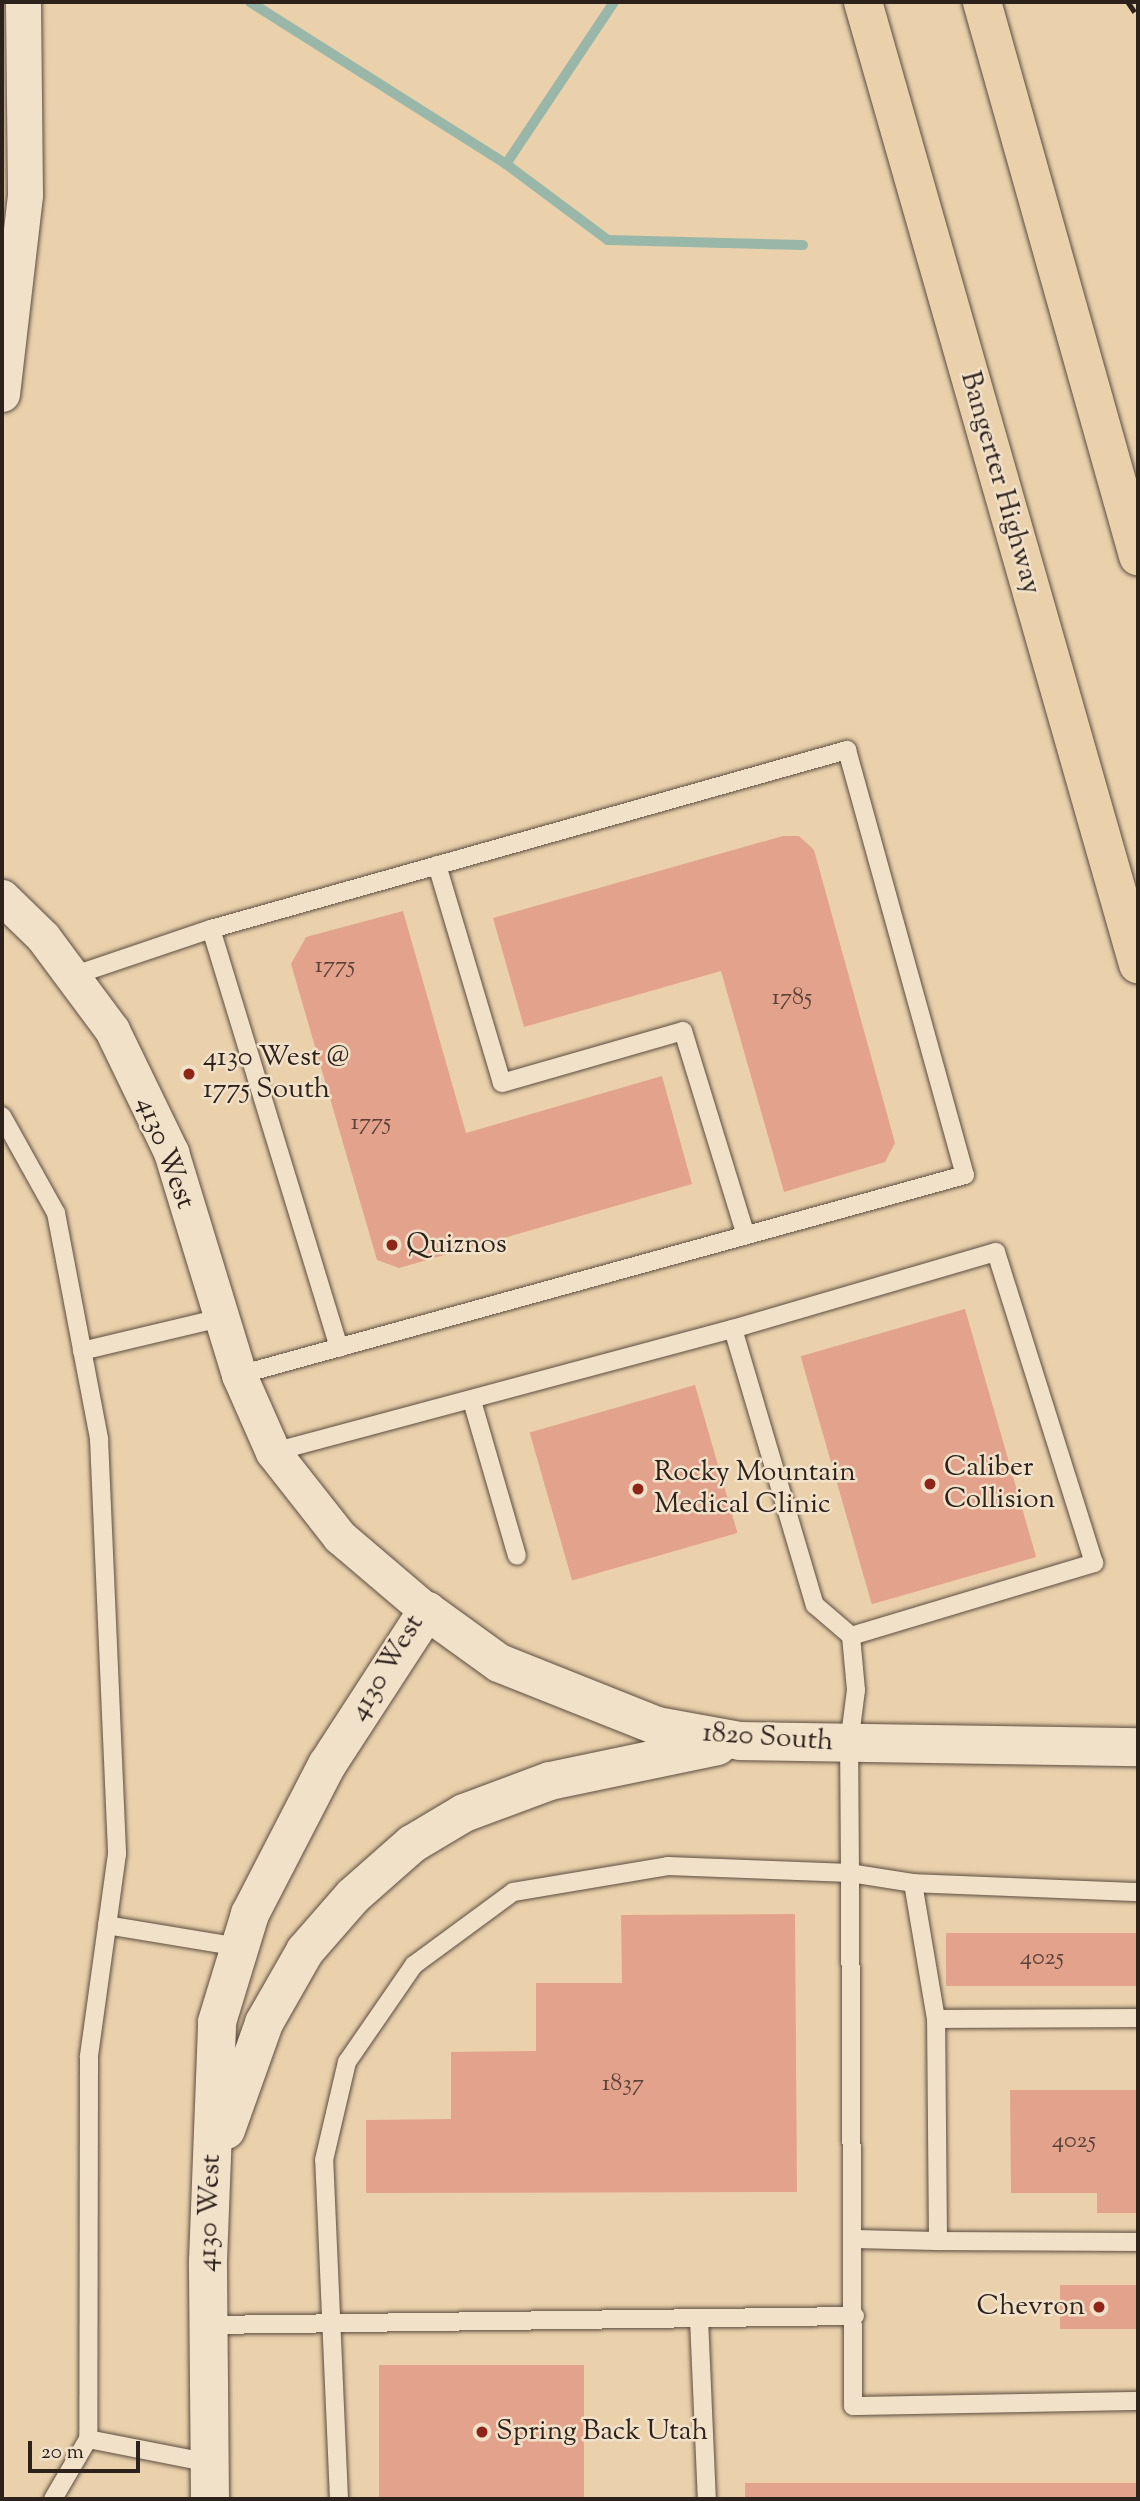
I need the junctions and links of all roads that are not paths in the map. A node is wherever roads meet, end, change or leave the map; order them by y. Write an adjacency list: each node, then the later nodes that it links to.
1 (23, 2): 4 (street)
2 (863, 2): 10 (highway, Bangerter Highway)
3 (982, 2): 6 (highway)
4 (13, 84): 5 (street)
5 (2, 394)
6 (1138, 556)
7 (437, 865): 9 (lane); 13 (lane); 13 (lane)
8 (2, 897): 11 (street, 4130 West)
9 (211, 929): 11 (lane); 16 (lane)
10 (1138, 964)
11 (72, 976): 14 (street, 4130 West)
12 (2, 1116): 17 (lane)
13 (745, 1233): 16 (lane)
14 (222, 1318): 17 (lane); 18 (street, 4130 West)
15 (733, 1329): 19 (lane); 23 (lane); 23 (lane)
16 (338, 1348): 18 (lane)
17 (82, 1351): 30 (lane)
18 (239, 1375): 20 (street, 4130 West)
19 (472, 1401): 20 (lane); 21 (lane)
20 (273, 1452): 22 (street, 4130 West)
21 (517, 1556)
22 (427, 1611): 24 (street, 1820 South); 31 (street, 4130 West)
23 (851, 1636): 25 (lane)
24 (740, 1741): 25 (street, 1820 South); 34 (street)
25 (849, 1744): 26 (street, 1820 South); 27 (lane)
26 (1138, 1747)
27 (850, 1873): 28 (lane); 35 (lane); 41 (lane)
28 (913, 1883): 29 (lane); 33 (lane)
29 (1138, 1892)
30 (107, 1925): 31 (lane); 43 (lane)
31 (240, 1947): 34 (street, 4130 West)
32 (1138, 2018): 33 (lane)
33 (936, 2020): 36 (lane)
34 (211, 2189): 40 (street, 4130 West)
35 (854, 2239): 36 (lane); 38 (lane)
36 (938, 2241): 37 (lane)
37 (1138, 2242)
38 (855, 2316): 39 (lane); 42 (lane)
39 (699, 2319): 41 (lane); 47 (lane)
40 (209, 2325): 41 (lane); 44 (street, 4130 West)
41 (330, 2326): 46 (lane)
42 (1138, 2401)
43 (88, 2439): 44 (lane); 45 (lane)
44 (210, 2481)
45 (53, 2499)
46 (339, 2499)
47 (707, 2499)

